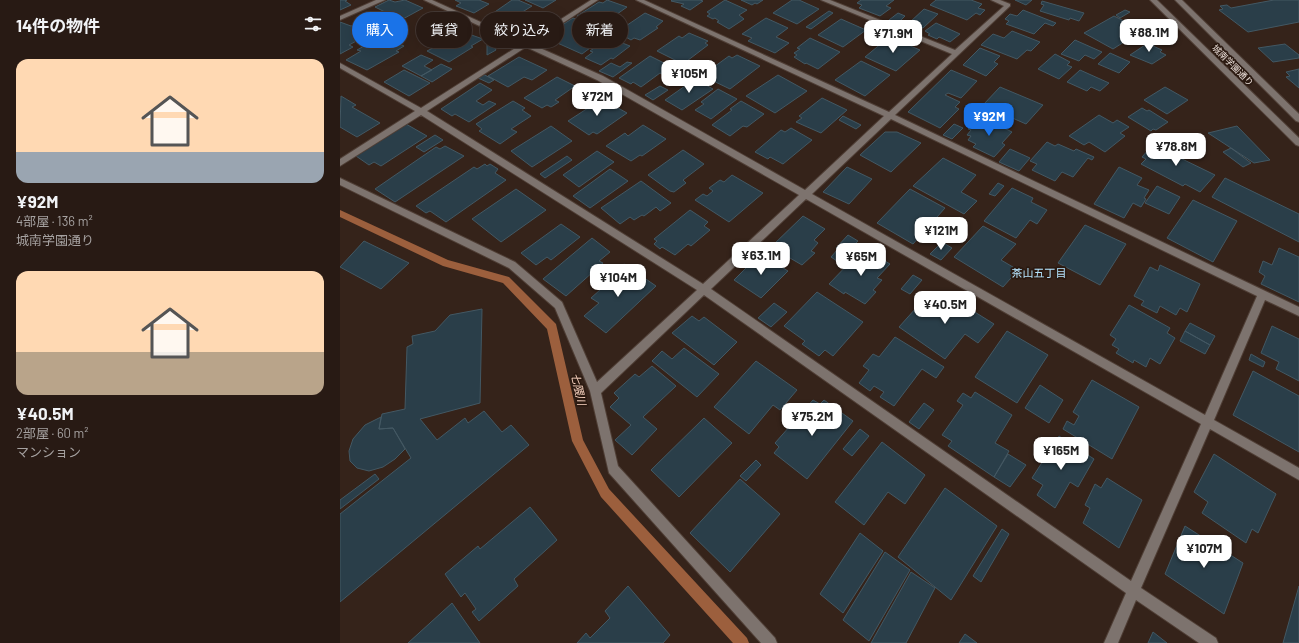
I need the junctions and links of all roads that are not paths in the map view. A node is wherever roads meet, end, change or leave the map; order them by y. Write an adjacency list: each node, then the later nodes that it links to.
1 (382, 0): 9 (street)
2 (427, 0): 11 (street)
3 (595, 0): 10 (street)
4 (639, 0): 17 (street)
5 (824, 0): 14 (street)
6 (994, 0): 14 (street)
7 (1153, 0): 19 (street, 城南学園通り)
8 (1178, 0): 18 (street, 城南学園通り)
9 (340, 18)
10 (564, 20)
11 (480, 24)
12 (520, 48): 16 (street)
13 (535, 48): 22 (street)
14 (956, 53): 17 (street)
15 (340, 65): 16 (street)
16 (421, 111): 20 (street); 23 (street)
17 (889, 115): 22 (street); 24 (street)
18 (1299, 119)
19 (1299, 143)
20 (340, 163)
21 (340, 181): 26 (street)
22 (805, 194): 23 (street); 27 (street)
23 (703, 289): 26 (street); 29 (street)
24 (1263, 294): 25 (street); 27 (street)
25 (1299, 312)
26 (595, 391): 30 (street)
27 (1208, 421): 28 (street); 29 (street)
28 (1299, 474)
29 (1134, 591): 31 (street); 32 (street)
30 (770, 643)
31 (1111, 643)
32 (1211, 643)

